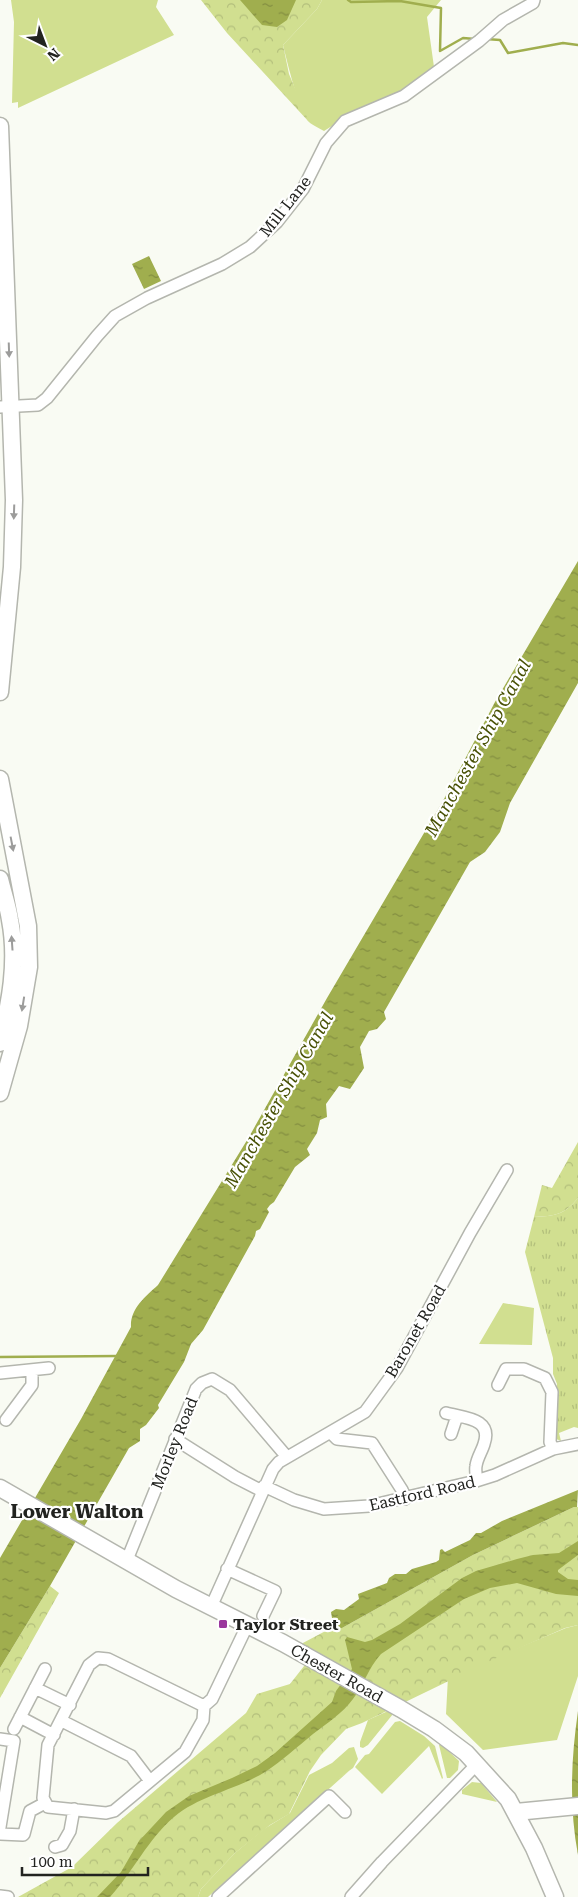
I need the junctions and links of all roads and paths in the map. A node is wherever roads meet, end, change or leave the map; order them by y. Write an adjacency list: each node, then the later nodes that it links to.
1 (534, 0): 3 (street, Mill Lane)
2 (0, 126): 3 (highway, one-way to 3)
3 (6, 407): 4 (highway, one-way to 4)
4 (0, 692)
5 (0, 779): 8 (highway, one-way to 8)
6 (0, 879): 7 (highway, one-way to 6)
7 (0, 1043)
8 (0, 1093)
9 (507, 1170): 15 (street, Baronet Road)
10 (49, 1368): 11 (street)
11 (32, 1370): 12 (street); 14 (street)
12 (0, 1373)
13 (498, 1385): 19 (street)
14 (6, 1420)
15 (330, 1433): 20 (street, Baronet Road); 24 (street)
16 (451, 1434): 21 (street)
17 (174, 1439): 20 (street, Morley Road); 23 (street, Eastford Road); 25 (street, Morley Road)
18 (578, 1444): 19 (street, Eastford Road)
19 (553, 1449): 21 (street, Eastford Road)
20 (287, 1457): 23 (street)
21 (476, 1481): 24 (street, Eastford Road)
22 (0, 1488): 25 (highway, Chester Road)
23 (263, 1488): 24 (street, Eastford Road); 26 (street)
24 (404, 1499)
25 (119, 1558): 27 (highway, Chester Road)
26 (227, 1569): 27 (street); 28 (street)
27 (211, 1607): 29 (highway, Chester Road)
28 (263, 1616)
29 (247, 1626): 33 (street); 39 (highway, Chester Road)
30 (45, 1669): 31 (street)
31 (35, 1688): 32 (street); 34 (street)
32 (70, 1705): 33 (street); 35 (street)
33 (204, 1706): 40 (street)
34 (20, 1717): 36 (street); 37 (street)
35 (62, 1721): 37 (street); 40 (street)
36 (14, 1729)
37 (54, 1735): 41 (street)
38 (0, 1739): 46 (street)
39 (476, 1764): 45 (highway, Chester Road); 52 (street)
40 (150, 1781): 43 (street)
41 (46, 1803): 43 (street); 47 (street)
42 (572, 1806): 45 (highway)
43 (74, 1809): 48 (street)
44 (345, 1812): 51 (street)
45 (516, 1812): 53 (highway, Chester Road)
46 (0, 1827)
47 (0, 1834)
48 (54, 1847)
49 (0, 1896): 50 (street)
50 (8, 1897)
51 (218, 1897)
52 (352, 1897)
53 (555, 1897)

